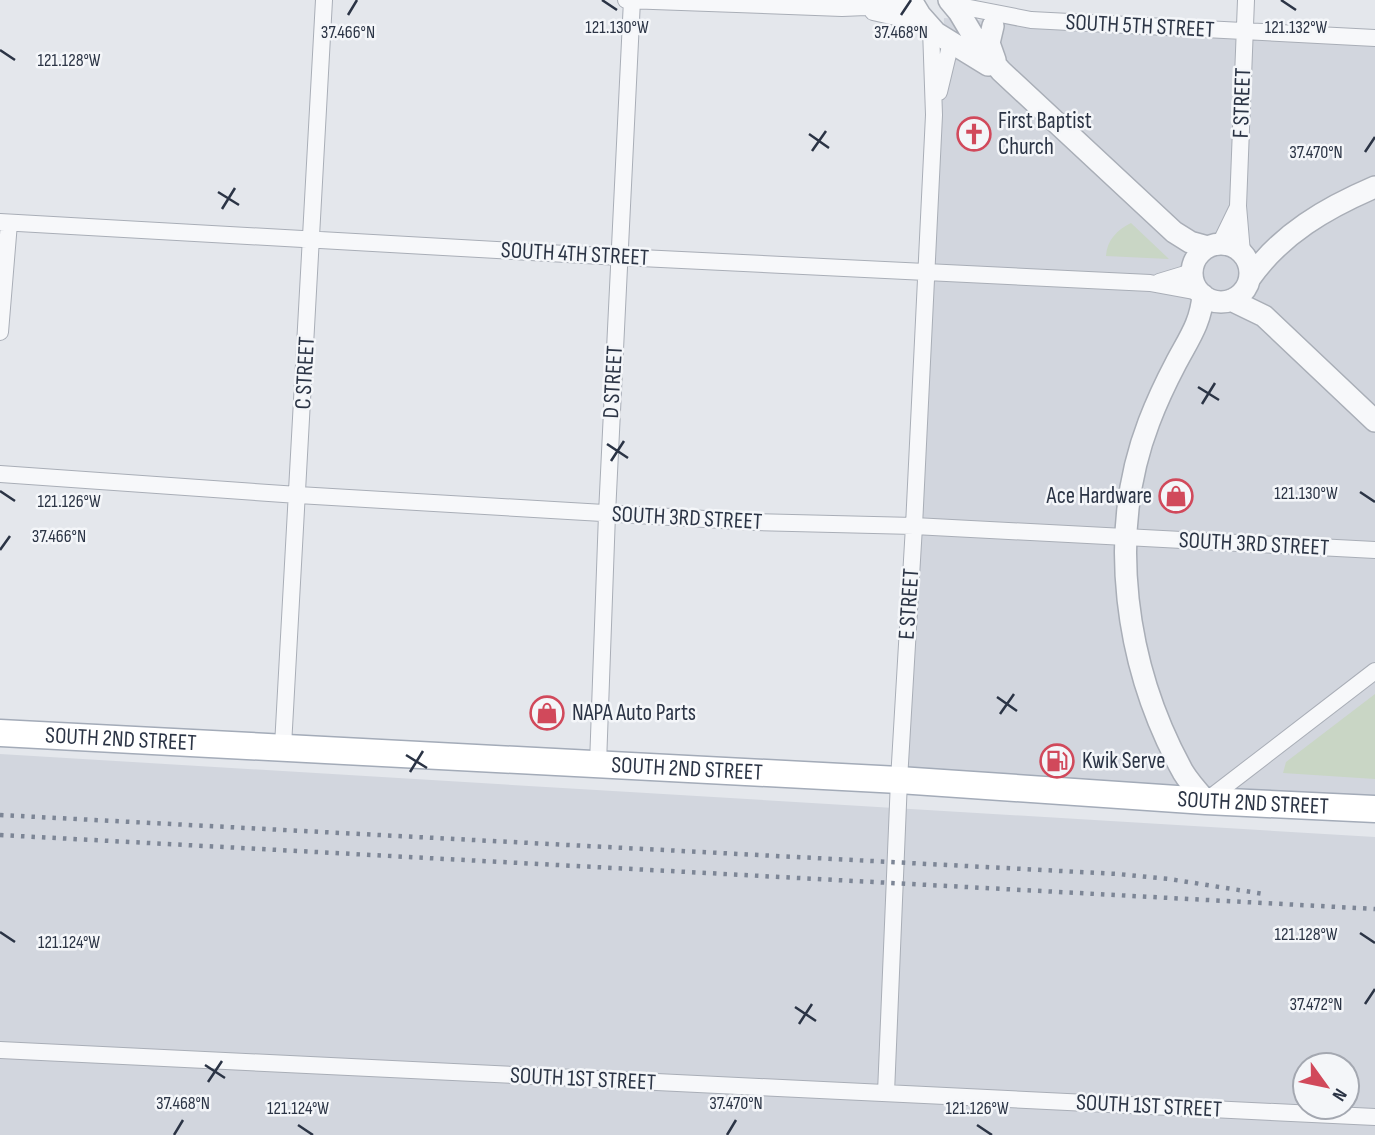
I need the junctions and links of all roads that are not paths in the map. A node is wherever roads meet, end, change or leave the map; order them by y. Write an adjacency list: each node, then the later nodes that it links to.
1 (324, 0): 20 (street, C STREET)
2 (626, 0): 3 (street)
3 (632, 0): 8 (street); 23 (street, D STREET)
4 (1246, 0): 12 (street, F STREET)
5 (912, 2): 7 (street); 11 (street)
6 (951, 2): 9 (street, SOUTH 5TH STREET); 13 (street)
7 (888, 3): 8 (street)
8 (842, 8): 11 (street)
9 (1031, 20): 10 (street, SOUTH 5TH STREET); 12 (street, SOUTH 5TH STREET)
10 (993, 26): 13 (street, SOUTH 5TH STREET); 15 (street)
11 (929, 27): 13 (street); 16 (street, E STREET)
12 (1245, 31): 14 (street, SOUTH 5TH STREET); 18 (street, F STREET)
13 (960, 36): 15 (street); 16 (street, E STREET)
14 (1375, 38)
15 (1007, 77): 25 (street)
16 (934, 114): 24 (street, E STREET)
17 (1375, 187): 21 (street)
18 (1238, 206): 22 (street, F STREET); 25 (street, F STREET)
19 (4, 222): 20 (street, SOUTH 4TH STREET); 26 (street)
20 (312, 240): 23 (street, SOUTH 4TH STREET); 29 (street, C STREET)
21 (1284, 240): 22 (street); 25 (street)
22 (1243, 253): 25 (street)
23 (620, 257): 24 (street, SOUTH 4TH STREET); 30 (street, D STREET)
24 (926, 273): 25 (street, SOUTH 4TH STREET); 31 (street, E STREET)
25 (1217, 278): 27 (street); 32 (street)
26 (0, 332)
27 (1375, 421)
28 (0, 474): 29 (street, SOUTH 3RD STREET)
29 (298, 495): 30 (street, SOUTH 3RD STREET); 36 (street, C STREET)
30 (607, 514): 31 (street, SOUTH 3RD STREET); 37 (street, D STREET)
31 (914, 526): 32 (street, SOUTH 3RD STREET); 38 (street, E STREET)
32 (1126, 537): 33 (street, SOUTH 3RD STREET); 39 (street)
33 (1375, 550)
34 (1375, 671): 39 (street)
35 (0, 733): 36 (main road, SOUTH 2ND STREET)
36 (283, 746): 37 (main road, SOUTH 2ND STREET)
37 (598, 764): 38 (main road, SOUTH 2ND STREET)
38 (899, 780): 39 (main road, SOUTH 2ND STREET); 42 (street, E STREET)
39 (1206, 801): 40 (main road, SOUTH 2ND STREET)
40 (1375, 809)
41 (0, 1050): 42 (street, SOUTH 1ST STREET)
42 (886, 1093): 43 (street, SOUTH 1ST STREET)
43 (1375, 1117)

